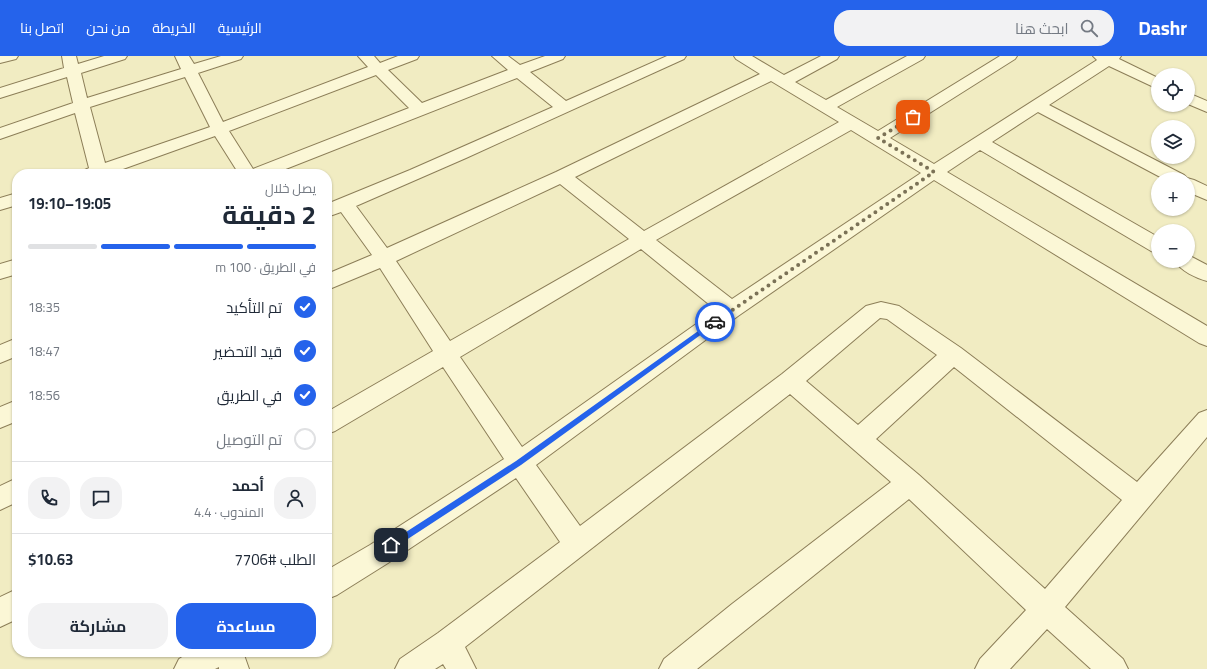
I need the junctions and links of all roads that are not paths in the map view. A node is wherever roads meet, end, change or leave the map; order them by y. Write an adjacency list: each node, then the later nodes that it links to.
1 (11, 56): 15 (street)
2 (120, 56): 16 (street)
3 (182, 56): 18 (street)
4 (236, 56): 18 (street)
5 (365, 56): 17 (street)
6 (412, 56): 17 (street)
7 (499, 56): 19 (street)
8 (558, 56): 19 (street)
9 (679, 56): 26 (street)
10 (741, 56): 20 (street)
11 (832, 56): 20 (street)
12 (918, 56): 27 (street)
13 (1010, 56): 33 (street)
14 (1107, 57): 21 (street); 25 (street)
15 (0, 59)
16 (70, 63): 22 (street); 24 (street)
17 (377, 69): 29 (street); 31 (street)
18 (190, 71): 24 (street); 31 (street)
19 (519, 71): 26 (street); 29 (street)
20 (777, 78): 27 (street); 41 (street)
21 (1151, 80)
22 (0, 93)
23 (1195, 101): 28 (street)
24 (81, 105): 32 (street); 35 (street)
25 (1038, 106): 34 (street); 40 (street)
26 (564, 107): 46 (street)
27 (825, 107): 30 (street)
28 (1207, 107)
29 (420, 110): 38 (street)
30 (850, 123): 33 (street); 48 (street)
31 (219, 128): 36 (street); 37 (street)
32 (0, 134)
33 (878, 138): 39 (street)
34 (980, 143): 39 (street); 49 (street)
35 (95, 169)
36 (107, 169)
37 (245, 169)
38 (269, 169)
39 (934, 172): 56 (street); 57 (street)
40 (1165, 172)
41 (562, 176): 48 (street); 50 (street)
42 (1195, 188): 43 (street)
43 (1207, 194)
44 (12, 200): 45 (street)
45 (0, 204)
46 (345, 204): 47 (street); 50 (street)
47 (332, 209)
48 (642, 240): 56 (street); 60 (street)
49 (1151, 242)
50 (384, 258): 55 (street); 60 (street)
51 (1195, 267): 54 (street)
52 (12, 268): 53 (street)
53 (0, 272)
54 (1207, 274)
55 (332, 280)
56 (732, 310): 68 (street)
57 (1207, 337)
58 (12, 349): 59 (street)
59 (0, 354)
60 (447, 354): 66 (street); 68 (street)
61 (953, 354): 62 (street); 67 (street); 72 (street)
62 (790, 381): 67 (street); 73 (street)
63 (12, 412): 64 (street)
64 (0, 418)
65 (1207, 420): 72 (street)
66 (332, 421)
67 (859, 438): 69 (street)
68 (519, 463): 73 (street); 74 (street)
69 (910, 483): 76 (street); 85 (street)
70 (12, 492): 71 (street)
71 (0, 498)
72 (1139, 498): 76 (street)
73 (576, 544): 78 (street)
74 (332, 582)
75 (12, 606): 77 (street)
76 (1046, 609): 86 (street); 87 (street)
77 (0, 613)
78 (448, 643): 83 (street); 84 (street)
79 (208, 657): 81 (street)
80 (230, 657): 82 (street)
81 (189, 669)
82 (234, 669)
83 (410, 669)
84 (462, 669)
85 (674, 669)
86 (990, 669)
87 (1113, 669)

